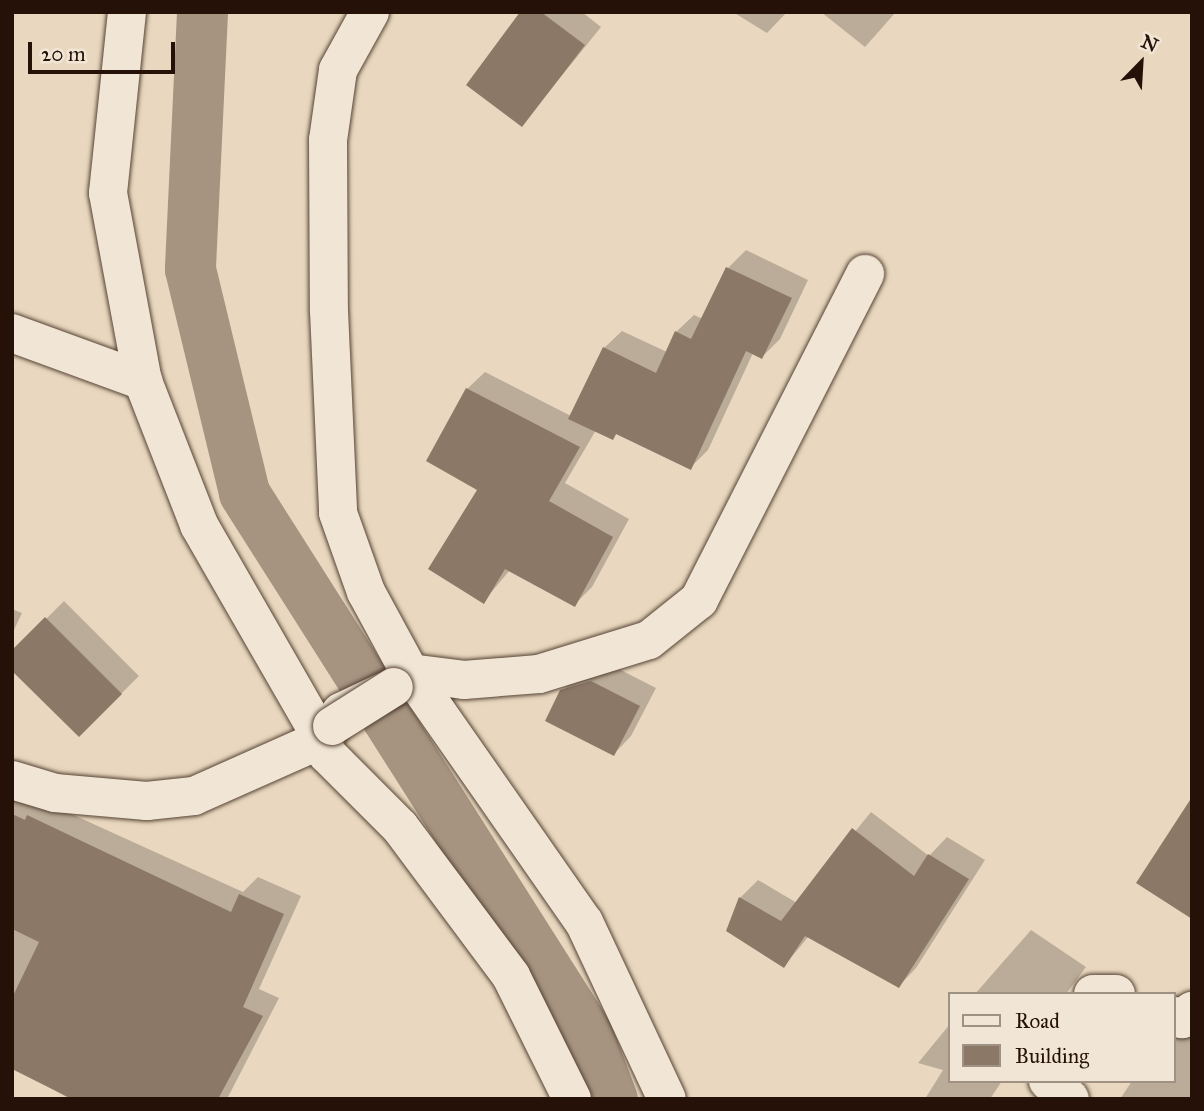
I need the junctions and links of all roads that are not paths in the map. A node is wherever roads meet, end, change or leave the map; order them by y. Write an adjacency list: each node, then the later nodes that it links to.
1 (127, 12): 5 (street)
2 (370, 12): 6 (street)
3 (865, 274): 6 (street)
4 (12, 333): 5 (street)
5 (143, 382): 7 (street)
6 (402, 680): 7 (street, bridge); 13 (street)
7 (332, 726): 8 (street); 12 (street)
8 (12, 780)
9 (1192, 1011): 10 (street)
10 (1176, 1017)
11 (1050, 1083): 14 (street)
12 (572, 1099)
13 (667, 1099)
14 (1070, 1099)

